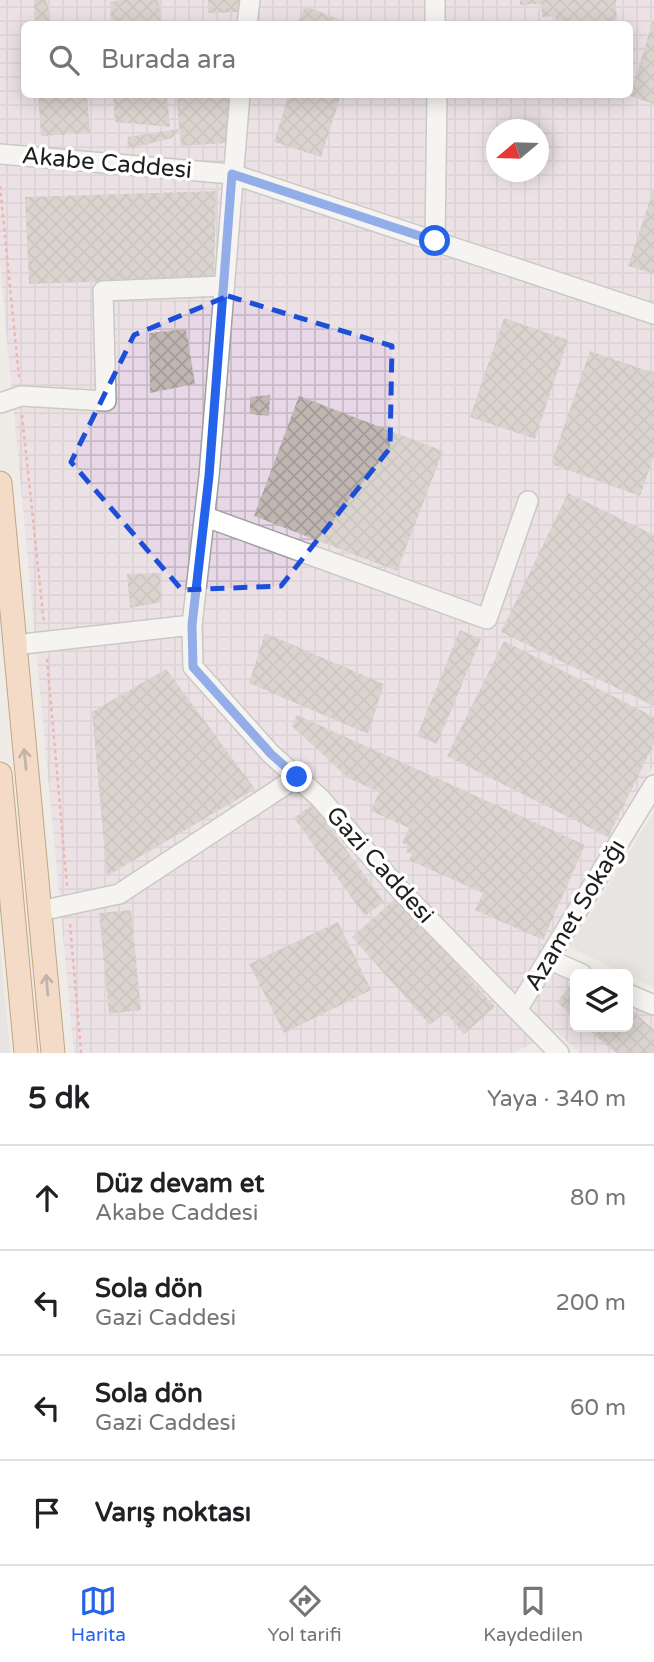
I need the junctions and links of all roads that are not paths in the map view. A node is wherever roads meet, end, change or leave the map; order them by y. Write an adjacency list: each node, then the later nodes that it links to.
1 (250, 0): 3 (street)
2 (435, 0): 4 (street)
3 (247, 21)
4 (435, 21)
5 (240, 98): 8 (street, Gazi Caddesi)
6 (437, 98): 9 (street)
7 (0, 155): 8 (street, Akabe Caddesi)
8 (232, 174): 9 (street, Akabe Caddesi); 10 (street, Gazi Caddesi)
9 (435, 241): 11 (street, Akabe Caddesi)
10 (223, 286): 12 (street); 15 (street, Gazi Caddesi)
11 (654, 314)
12 (0, 402)
13 (0, 483): 17 (main road)
14 (528, 501): 15 (street)
15 (205, 517): 16 (street, Gazi Caddesi)
16 (192, 625): 17 (street); 19 (street, Gazi Caddesi)
17 (14, 645): 22 (main road, one-way to 17)
18 (0, 774): 21 (main road)
19 (297, 777): 22 (street); 27 (street, Gazi Caddesi)
20 (652, 792): 23 (street, Azamet Sokağı)
21 (5, 881): 29 (main road)
22 (40, 911): 30 (main road, one-way to 22)
23 (548, 959): 24 (street); 27 (street, Azamet Sokağı)
24 (571, 969)
25 (633, 996): 26 (street)
26 (653, 1003)
27 (517, 1010): 28 (street, Gazi Caddesi)
28 (554, 1052)
29 (26, 1053)
30 (53, 1053)

